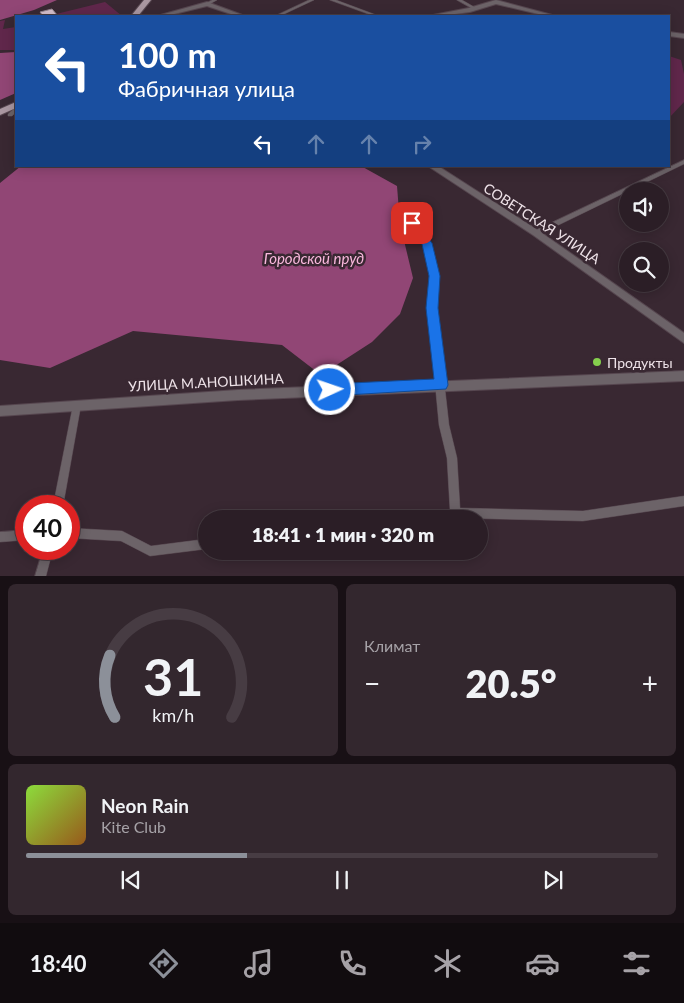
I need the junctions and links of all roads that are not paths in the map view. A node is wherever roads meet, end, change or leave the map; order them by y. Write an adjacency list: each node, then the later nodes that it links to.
1 (148, 0): 8 (main road)
2 (215, 0): 6 (street)
3 (312, 0): 11 (street)
4 (332, 0): 12 (street)
5 (458, 0): 7 (street)
6 (207, 4): 9 (street); 10 (street)
7 (474, 8): 13 (street); 14 (street)
8 (135, 15)
9 (164, 15)
10 (239, 15)
11 (279, 15)
12 (374, 15)
13 (436, 15)
14 (549, 15)
15 (670, 34): 16 (street)
16 (684, 36)
17 (15, 105): 19 (main road)
18 (15, 111): 20 (street)
19 (0, 112)
20 (10, 114)
21 (682, 165): 24 (street)
22 (434, 167): 24 (street, СОВЕТСКАЯ УЛИЦА)
23 (412, 223): 27 (street)
24 (536, 233): 25 (street, СОВЕТСКАЯ УЛИЦА)
25 (684, 339)
26 (684, 376): 27 (street, УЛИЦА М.АНОШКИНА)
27 (441, 385): 28 (street, УЛИЦА М.АНОШКИНА); 32 (street)
28 (77, 405): 29 (street, УЛИЦА М.АНОШКИНА); 30 (street)
29 (0, 411)
30 (60, 495)
31 (684, 501): 33 (street)
32 (456, 510)
33 (488, 514)
34 (80, 534): 37 (street)
35 (15, 535): 36 (street)
36 (0, 537)
37 (198, 545)
38 (45, 560): 39 (street)
39 (40, 576)

